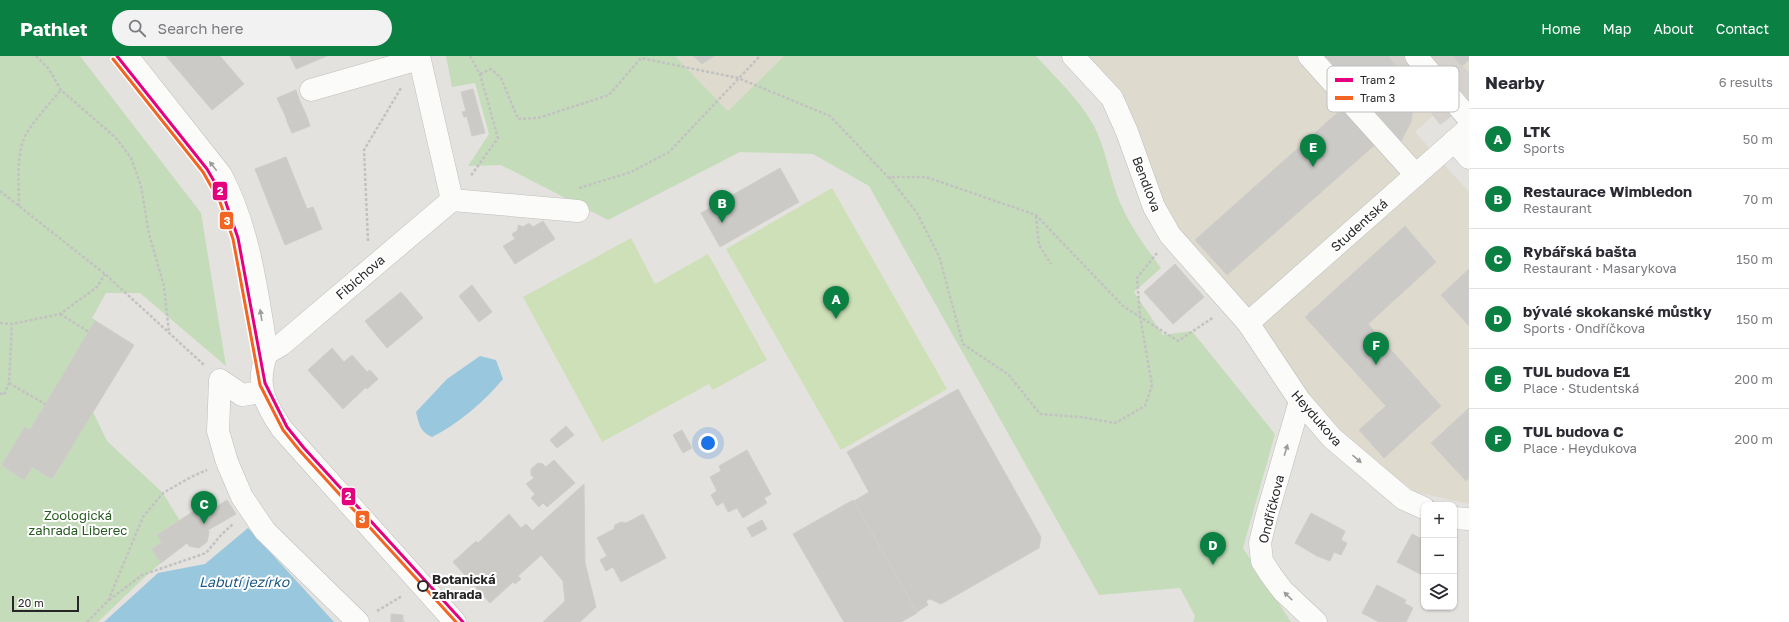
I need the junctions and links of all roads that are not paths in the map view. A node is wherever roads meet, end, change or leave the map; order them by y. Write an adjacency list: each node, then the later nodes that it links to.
1 (127, 56): 18 (street, one-way to 1)
2 (1073, 56): 17 (street, Bendlova)
3 (1309, 56): 7 (street)
4 (1416, 56): 6 (street)
5 (419, 57): 8 (street); 15 (street)
6 (1424, 66)
7 (1327, 76)
8 (311, 90)
9 (1459, 107): 11 (street)
10 (1359, 112): 14 (street)
11 (1469, 119)
12 (1462, 134): 13 (street); 14 (street, Studentská)
13 (1469, 158)
14 (1416, 175): 17 (street, Studentská)
15 (452, 200): 16 (street); 18 (street, Fibichova)
16 (578, 211)
17 (1248, 323): 20 (street, Heydukova)
18 (267, 353): 19 (street)
19 (262, 392): 24 (street); 25 (street)
20 (1300, 401): 21 (street, Heydukova, one-way to 21); 26 (street, Ondříčkova, one-way to 20)
21 (1421, 507)
22 (1457, 518): 23 (street)
23 (1469, 519)
24 (365, 618)
25 (455, 622)
26 (1316, 622)

